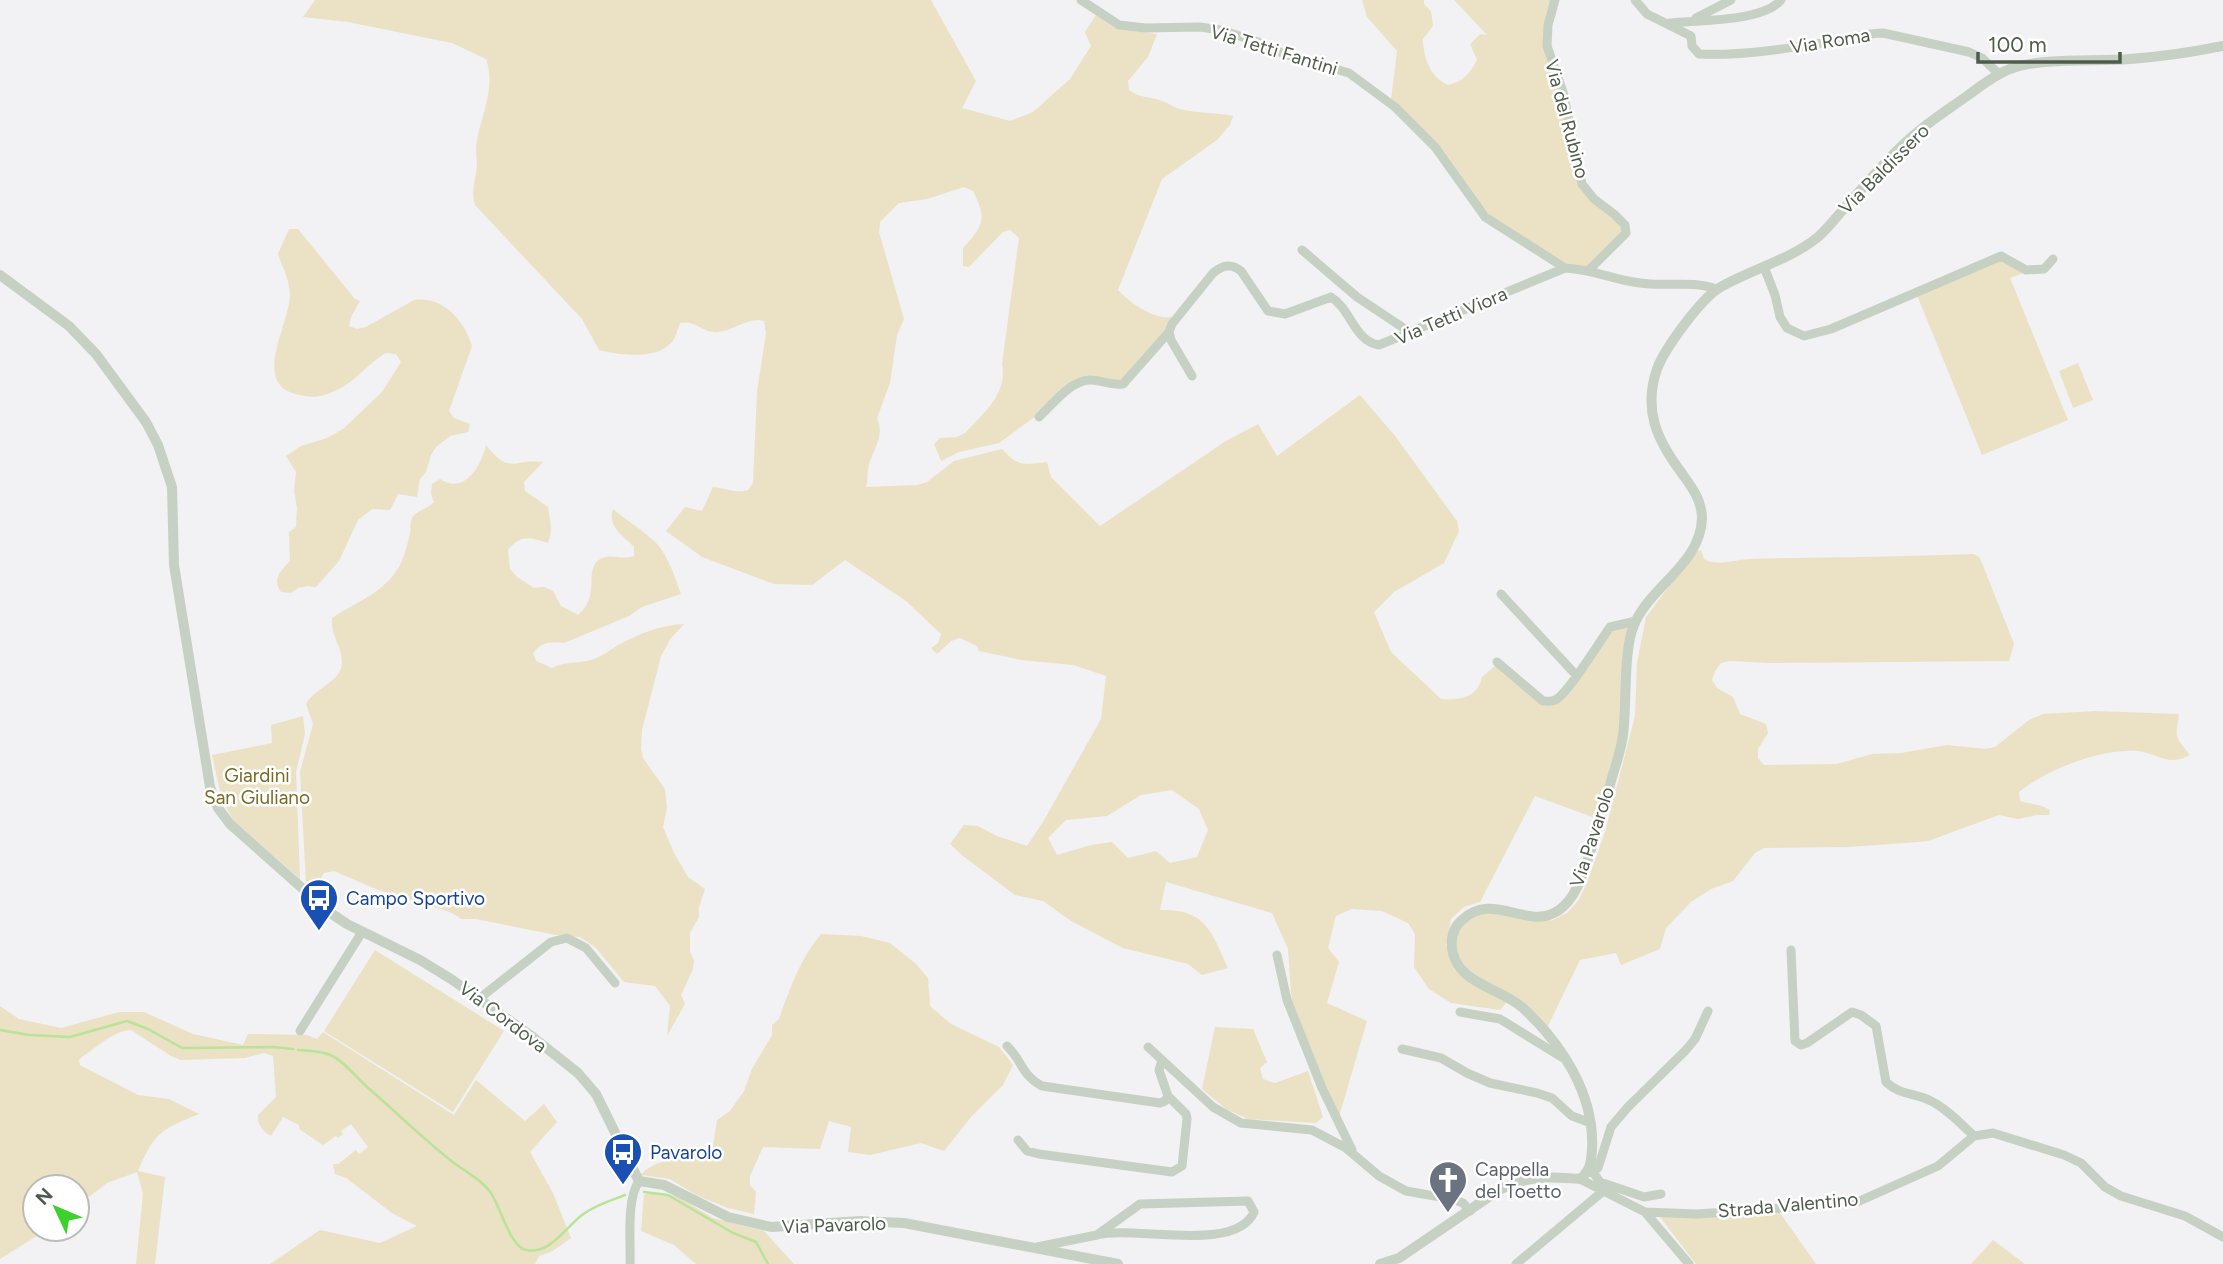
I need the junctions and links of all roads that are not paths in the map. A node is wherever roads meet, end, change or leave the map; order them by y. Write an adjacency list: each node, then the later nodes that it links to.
1 (1080, 0): 13 (street, Via Tetti Fantini)
2 (1555, 0): 14 (street, Via del Rubino)
3 (1635, 0): 7 (street)
4 (1731, 0): 6 (street)
5 (1782, 0): 6 (street)
6 (1691, 20): 7 (street)
7 (1668, 23): 9 (street, Via Roma)
8 (2223, 46): 9 (street, Via Baldissero)
9 (1999, 74): 12 (street, Via Baldissero)
10 (1302, 250): 18 (street)
11 (2053, 259): 12 (street)
12 (1764, 267): 16 (street, Via Baldissero)
13 (1565, 268): 14 (street); 18 (street, Via Tetti Viora)
14 (1589, 270): 16 (street)
15 (0, 275): 25 (street, Via Cordova)
16 (1716, 289): 22 (street, Via Pavarolo)
17 (1169, 332): 18 (street, Via Tetti Viora); 19 (street); 20 (street)
18 (1411, 333)
19 (1192, 376)
20 (1039, 417)
21 (1501, 594): 24 (street)
22 (1636, 621): 24 (street); 36 (street, Via Pavarolo)
23 (1497, 662): 24 (street)
24 (1576, 675)
25 (362, 932): 29 (street, Via Cordova); 32 (street)
26 (1790, 950): 40 (street)
27 (1277, 955): 42 (street)
28 (615, 984): 29 (street)
29 (480, 998): 44 (street, Via Cordova)
30 (1708, 1011): 43 (street)
31 (1460, 1012): 36 (street)
32 (300, 1031)
33 (1007, 1046): 38 (street)
34 (1147, 1047): 37 (street)
35 (1402, 1049): 39 (street)
36 (1565, 1059): 39 (street, Via Pavarolo)
37 (1162, 1060): 38 (street); 42 (street)
38 (1168, 1096): 41 (street)
39 (1591, 1123): 43 (street, Via Pavarolo)
40 (1974, 1136): 48 (street, Strada Valentino); 50 (street)
41 (1018, 1140)
42 (1354, 1155): 47 (street)
43 (1587, 1175): 45 (street); 46 (street); 47 (street)
44 (639, 1181): 51 (street, Via Pavarolo); 52 (street)
45 (1602, 1192): 48 (street); 55 (street)
46 (1661, 1194)
47 (1470, 1211): 54 (street)
48 (1645, 1212): 56 (street)
49 (1097, 1235): 49 (street); 51 (street)
50 (2223, 1237)
51 (1032, 1249): 53 (street, Via Pavarolo)
52 (630, 1264)
53 (1118, 1264)
54 (1384, 1264)
55 (1516, 1264)
56 (1689, 1264)

